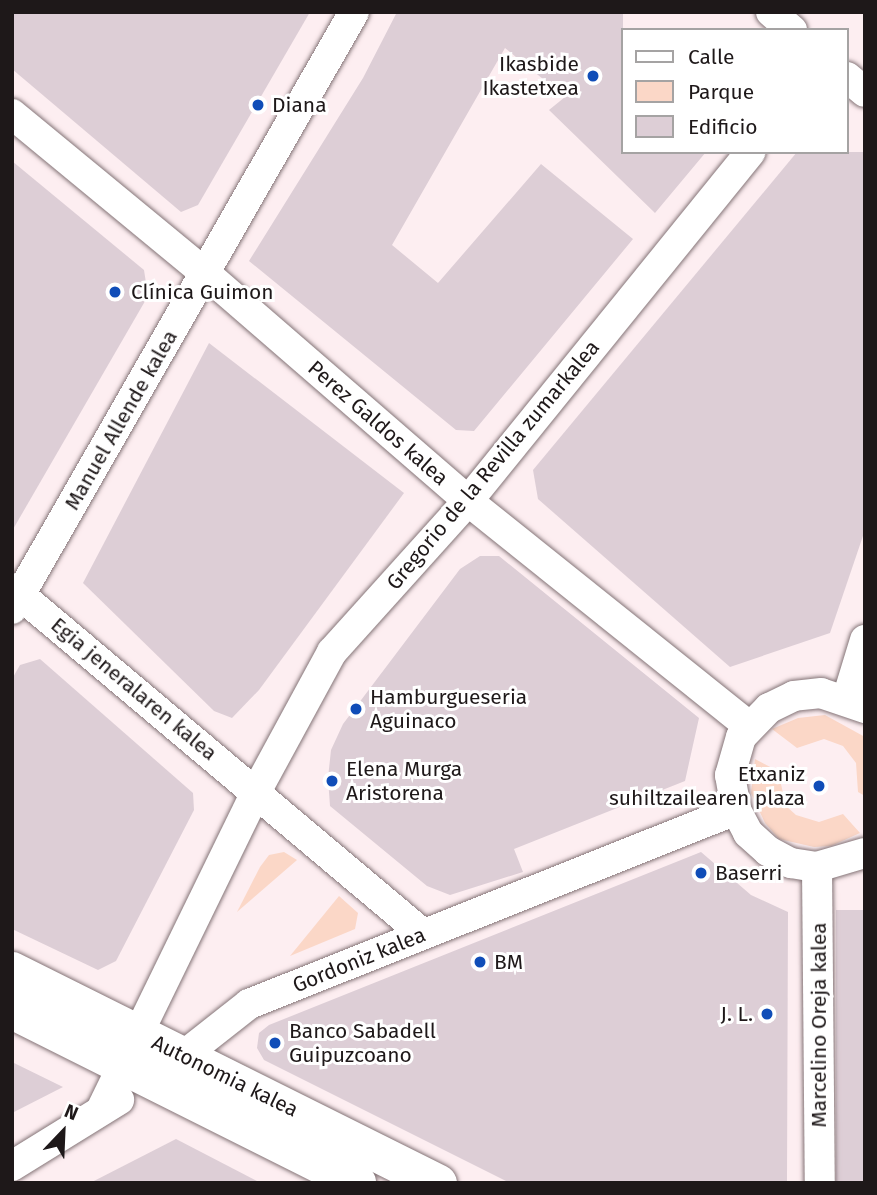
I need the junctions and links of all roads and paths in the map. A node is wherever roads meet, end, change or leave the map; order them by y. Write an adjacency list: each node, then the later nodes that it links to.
1 (354, 12): 8 (street, Manuel Allende kalea)
2 (771, 12): 3 (street)
3 (790, 28)
4 (849, 79): 5 (street)
5 (865, 92)
6 (12, 114): 8 (street, Perez Galdos kalea)
7 (749, 154): 9 (street, Gregorio de la Revilla zumarkalea)
8 (205, 273): 9 (street, Perez Galdos kalea); 10 (street, Manuel Allende kalea)
9 (468, 501): 13 (street, Perez Galdos kalea); 14 (street, Gregorio de la Revilla zumarkalea)
10 (15, 597): 14 (street, Egia jeneralaren kalea)
11 (865, 640): 12 (street)
12 (856, 703): 13 (street)
13 (749, 726): 15 (street)
14 (257, 790): 18 (street, Egia jeneralaren kalea); 22 (street, Gregorio de la Revilla zumarkalea)
15 (736, 810): 17 (street); 18 (street, Gordoniz kalea)
16 (865, 853): 17 (street)
17 (817, 867): 26 (street, Marcelino Oreja kalea)
18 (423, 934): 21 (street, Gordoniz kalea)
19 (12, 971): 22 (main road, Autonomia kalea)
20 (12, 1010): 22 (main road, Autonomia kalea)
21 (183, 1055): 22 (main road, Autonomia kalea); 25 (main road, Autonomia kalea)
22 (138, 1060): 23 (street); 24 (main road, Autonomia kalea)
23 (12, 1166)
24 (357, 1183)
25 (438, 1183)
26 (820, 1183)

